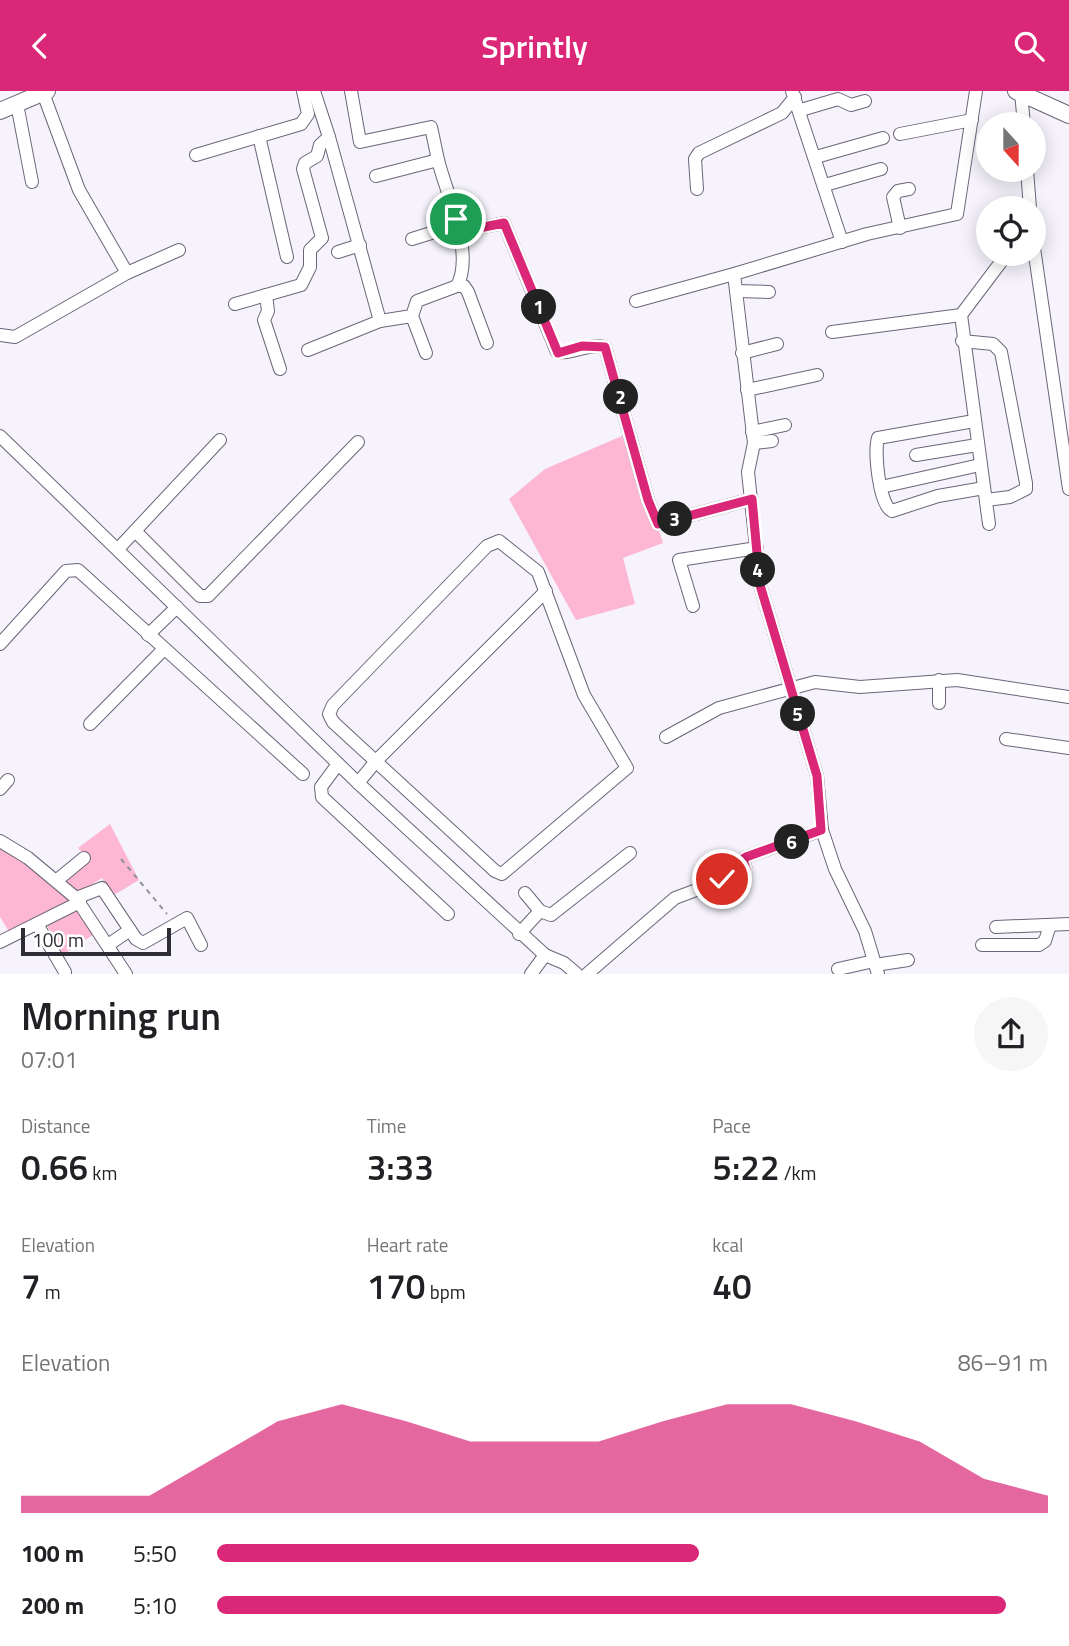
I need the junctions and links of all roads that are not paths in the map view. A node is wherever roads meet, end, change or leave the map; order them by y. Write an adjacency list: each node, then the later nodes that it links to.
1 (303, 91): 16 (street)
2 (314, 91): 17 (street)
3 (351, 91): 21 (street)
4 (976, 91): 14 (street)
5 (1019, 92): 12 (street); 13 (main road)
6 (43, 93): 9 (main road); 28 (street); 39 (street)
7 (794, 94): 11 (street); 27 (street)
8 (865, 101): 11 (street)
9 (18, 104): 10 (main road); 24 (street)
10 (0, 110)
11 (801, 110): 20 (street)
12 (1022, 112)
13 (1069, 115)
14 (972, 120): 15 (street); 30 (street)
15 (900, 134)
16 (259, 136): 19 (street); 36 (street)
17 (329, 137): 33 (street); 44 (street)
18 (883, 138): 20 (street)
19 (196, 155)
20 (816, 157): 25 (street)
21 (438, 160): 23 (street); 29 (street)
22 (881, 169): 25 (street)
23 (376, 176)
24 (32, 182)
25 (825, 185): 32 (street)
26 (909, 188): 30 (street)
27 (697, 189)
28 (79, 204)
29 (458, 228): 31 (street); 41 (street); 75 (street)
30 (900, 228): 32 (street)
31 (412, 239)
32 (842, 242): 40 (street)
33 (360, 245): 35 (street); 49 (street)
34 (179, 250): 39 (street)
35 (338, 252)
36 (287, 257)
37 (998, 266): 48 (street)
38 (1037, 266): 62 (street)
39 (127, 273): 51 (street)
40 (734, 274): 42 (street); 45 (street)
41 (457, 286): 47 (street); 53 (street)
42 (736, 292): 43 (street); 57 (street)
43 (769, 292)
44 (266, 295): 46 (street); 58 (street)
45 (636, 301)
46 (235, 304)
47 (412, 316): 49 (street); 56 (street)
48 (961, 316): 50 (street); 52 (street)
49 (380, 321): 55 (street)
50 (832, 332)
51 (0, 335)
52 (962, 341): 61 (street); 74 (street)
53 (487, 343)
54 (777, 344): 57 (street)
55 (309, 350)
56 (426, 353)
57 (741, 353): 60 (street)
58 (280, 369)
59 (817, 375): 60 (street)
60 (747, 390): 64 (street)
61 (974, 421): 69 (street); 72 (street)
62 (1064, 422): 73 (street)
63 (785, 425): 64 (street)
64 (753, 437): 66 (street); 75 (street)
65 (220, 440): 77 (street)
66 (772, 441)
67 (358, 442): 77 (street)
68 (2, 443): 79 (street)
69 (978, 445): 70 (street); 71 (street)
70 (916, 455)
71 (980, 465): 72 (street); 74 (street)
72 (881, 487): 74 (street)
73 (1069, 489)
74 (985, 494): 76 (street)
75 (752, 499): 78 (street)
76 (989, 524)
77 (135, 531): 79 (street)
78 (757, 548): 81 (street); 87 (street)
79 (118, 549): 82 (street)
80 (546, 591): 94 (street); 94 (street); 94 (street)
81 (692, 606)
82 (177, 607): 83 (street); 95 (street)
83 (148, 635): 84 (street); 85 (street)
84 (0, 645)
85 (164, 649): 90 (street); 96 (street)
86 (939, 680): 87 (street); 88 (street); 89 (street)
87 (790, 688): 91 (street); 98 (street)
88 (1069, 697)
89 (939, 703)
90 (90, 724)
91 (666, 737)
92 (1006, 739): 93 (street)
93 (1069, 748)
94 (377, 760): 97 (street)
95 (338, 764): 97 (street); 106 (street)
96 (303, 774)
97 (358, 783): 112 (street)
98 (821, 830): 119 (street); 125 (street)
99 (0, 841): 102 (street)
100 (630, 853): 105 (street)
101 (84, 858): 102 (street)
102 (56, 881): 104 (street)
103 (525, 893): 105 (street)
104 (78, 900): 107 (street); 111 (street); 115 (street)
105 (540, 911): 112 (street)
106 (448, 914)
107 (37, 924): 113 (street); 121 (street)
108 (1069, 924): 109 (street)
109 (1050, 925): 110 (street); 116 (street)
110 (996, 927)
111 (130, 930): 114 (street); 115 (street)
112 (519, 934): 117 (street)
113 (0, 942)
114 (201, 944)
115 (108, 945): 122 (street)
116 (982, 945)
117 (545, 955): 123 (street); 124 (street)
118 (908, 960): 119 (street)
119 (876, 966): 120 (street)
120 (838, 969)
121 (65, 972)
122 (126, 974)
123 (531, 974)
124 (577, 974)
125 (587, 974)

